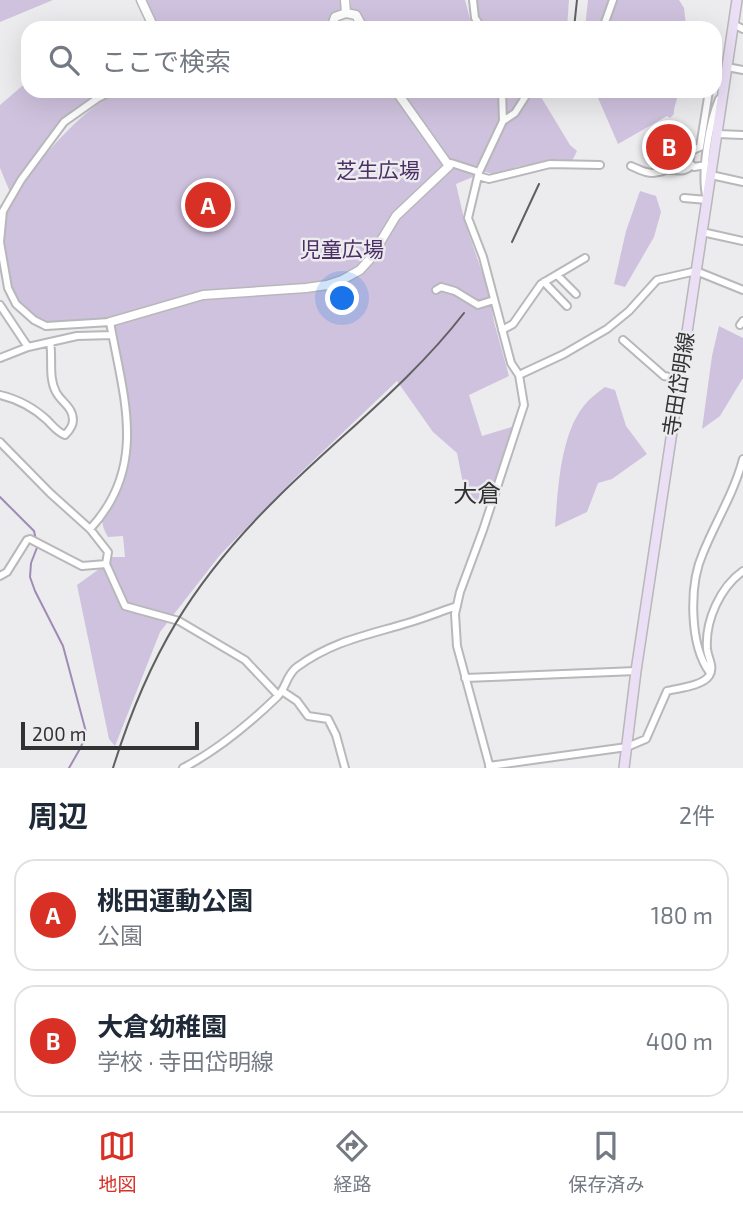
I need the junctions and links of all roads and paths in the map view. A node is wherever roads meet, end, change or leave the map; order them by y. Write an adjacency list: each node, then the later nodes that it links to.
1 (141, 0): 7 (street)
2 (345, 0): 6 (street)
3 (473, 0): 10 (street)
4 (613, 0): 11 (street)
5 (737, 0): 12 (main road, 寺田岱明線)
6 (346, 13): 8 (street); 9 (street)
7 (151, 21)
8 (334, 21)
9 (359, 21)
10 (477, 21)
11 (606, 21)
12 (733, 24): 13 (street); 14 (main road, 寺田岱明線)
13 (743, 29)
14 (727, 67): 15 (street); 16 (main road, 寺田岱明線)
15 (743, 70)
16 (723, 90): 17 (main road, 寺田岱明線)
17 (722, 97)
18 (97, 98): 52 (street)
19 (401, 98): 33 (street)
20 (502, 98): 25 (street)
21 (525, 98): 25 (street)
22 (708, 98): 28 (street)
23 (719, 98): 29 (street)
24 (722, 98): 26 (main road, 寺田岱明線)
25 (503, 121): 35 (street)
26 (717, 134): 27 (street); 36 (main road, 寺田岱明線)
27 (743, 135)
28 (700, 147): 29 (street); 32 (street)
29 (707, 152): 30 (street)
30 (706, 164): 32 (street); 39 (street)
31 (600, 165): 35 (street)
32 (692, 165): 34 (street)
33 (449, 166): 35 (street); 52 (street)
34 (631, 166)
35 (478, 174): 49 (street)
36 (710, 175): 37 (street); 39 (main road, 寺田岱明線)
37 (743, 182)
38 (684, 198): 39 (street)
39 (707, 200): 40 (main road, 寺田岱明線)
40 (702, 232): 41 (street); 43 (main road, 寺田岱明線)
41 (743, 242)
42 (585, 258): 44 (street)
43 (696, 271): 47 (street); 59 (street); 60 (main road, 寺田岱明線)
44 (557, 275): 45 (street); 48 (street)
45 (544, 282): 51 (street); 53 (street)
46 (436, 290): 49 (street)
47 (743, 290)
48 (576, 294)
49 (494, 300): 53 (street)
50 (0, 305): 57 (street)
51 (567, 306)
52 (110, 322): 54 (street)
53 (502, 330): 59 (street)
54 (112, 335): 56 (street); 64 (street)
55 (623, 340): 60 (street)
56 (50, 342): 57 (street); 61 (street)
57 (28, 347): 58 (street)
58 (0, 358)
59 (519, 375): 68 (street)
60 (680, 379): 69 (main road, 寺田岱明線)
61 (0, 395)
62 (0, 442): 64 (street)
63 (743, 459): 70 (street)
64 (90, 529): 65 (street)
65 (106, 564): 67 (street); 72 (street)
66 (743, 571): 70 (street)
67 (0, 576)
68 (457, 606): 71 (street); 72 (street)
69 (636, 671): 71 (street); 73 (main road, 寺田岱明線)
70 (710, 673): 73 (street)
71 (465, 678): 74 (street)
72 (280, 693): 75 (street); 76 (street)
73 (627, 747): 74 (street); 77 (main road, 寺田岱明線)
74 (490, 767)
75 (183, 768)
76 (345, 768)
77 (624, 768)

